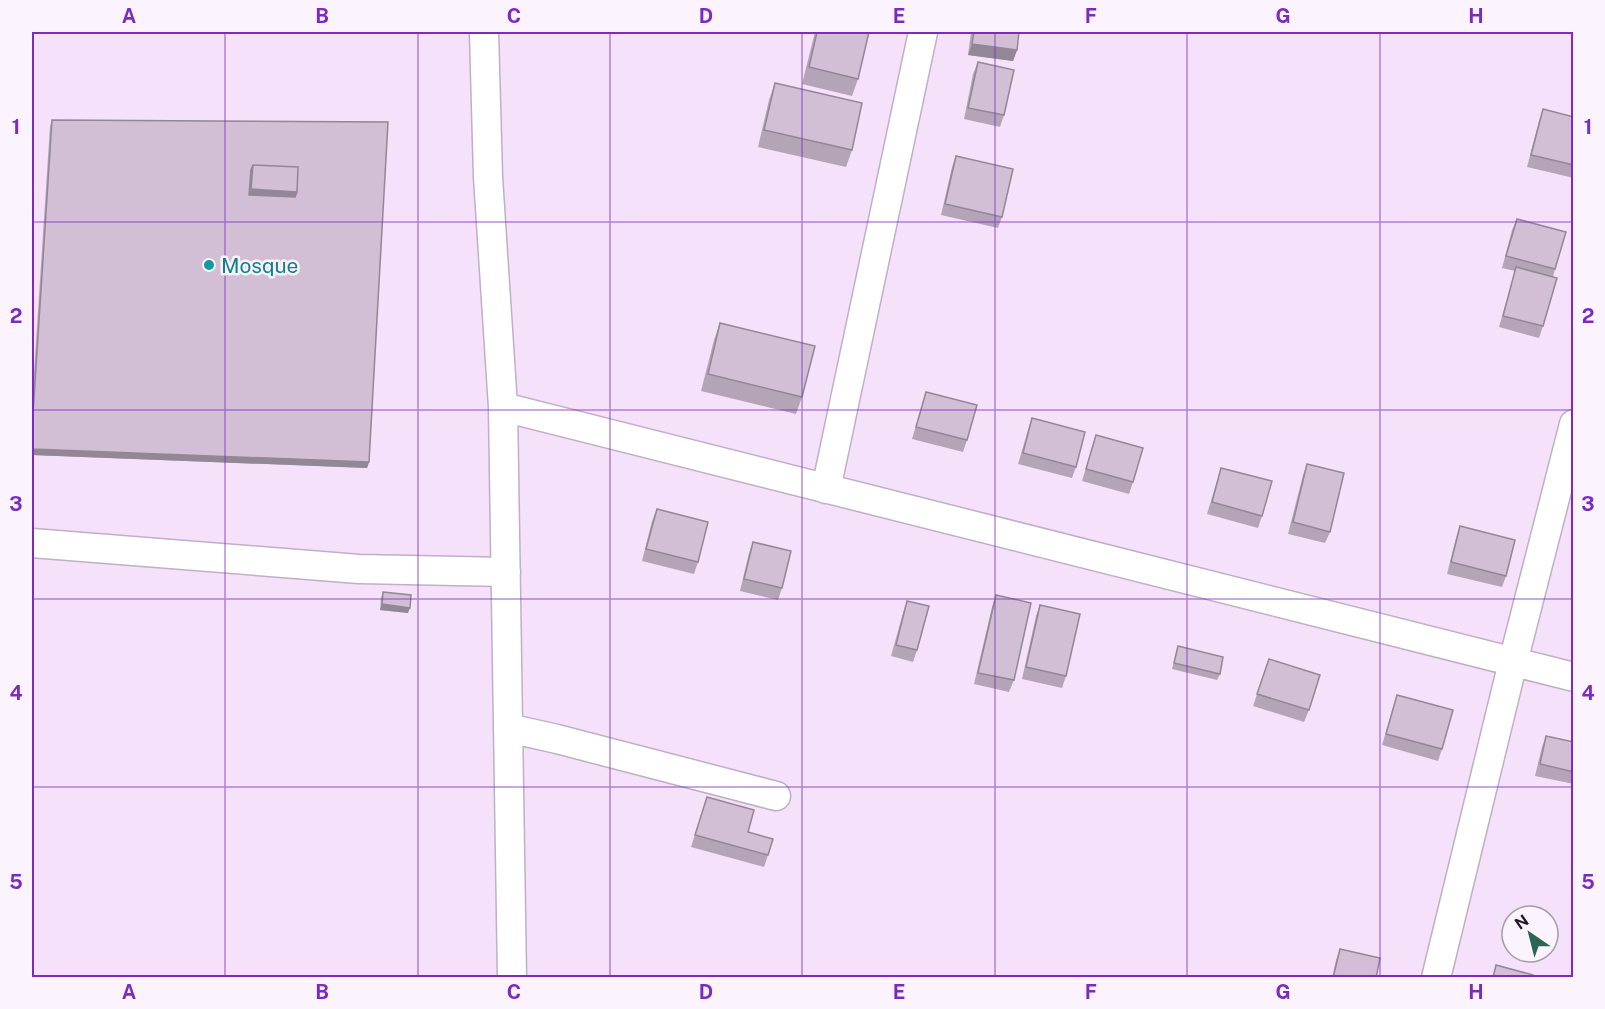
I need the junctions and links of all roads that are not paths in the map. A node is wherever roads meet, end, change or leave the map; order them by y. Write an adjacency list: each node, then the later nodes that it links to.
1 (484, 32): 3 (street)
2 (923, 32): 5 (street)
3 (502, 407): 5 (street); 7 (street)
4 (1574, 424): 8 (street)
5 (826, 489): 8 (street)
6 (32, 543): 7 (street)
7 (506, 572): 10 (street)
8 (1513, 662): 9 (street); 13 (street)
9 (1574, 677)
10 (508, 728): 11 (street); 12 (street)
11 (776, 796)
12 (512, 978)
13 (1436, 978)

